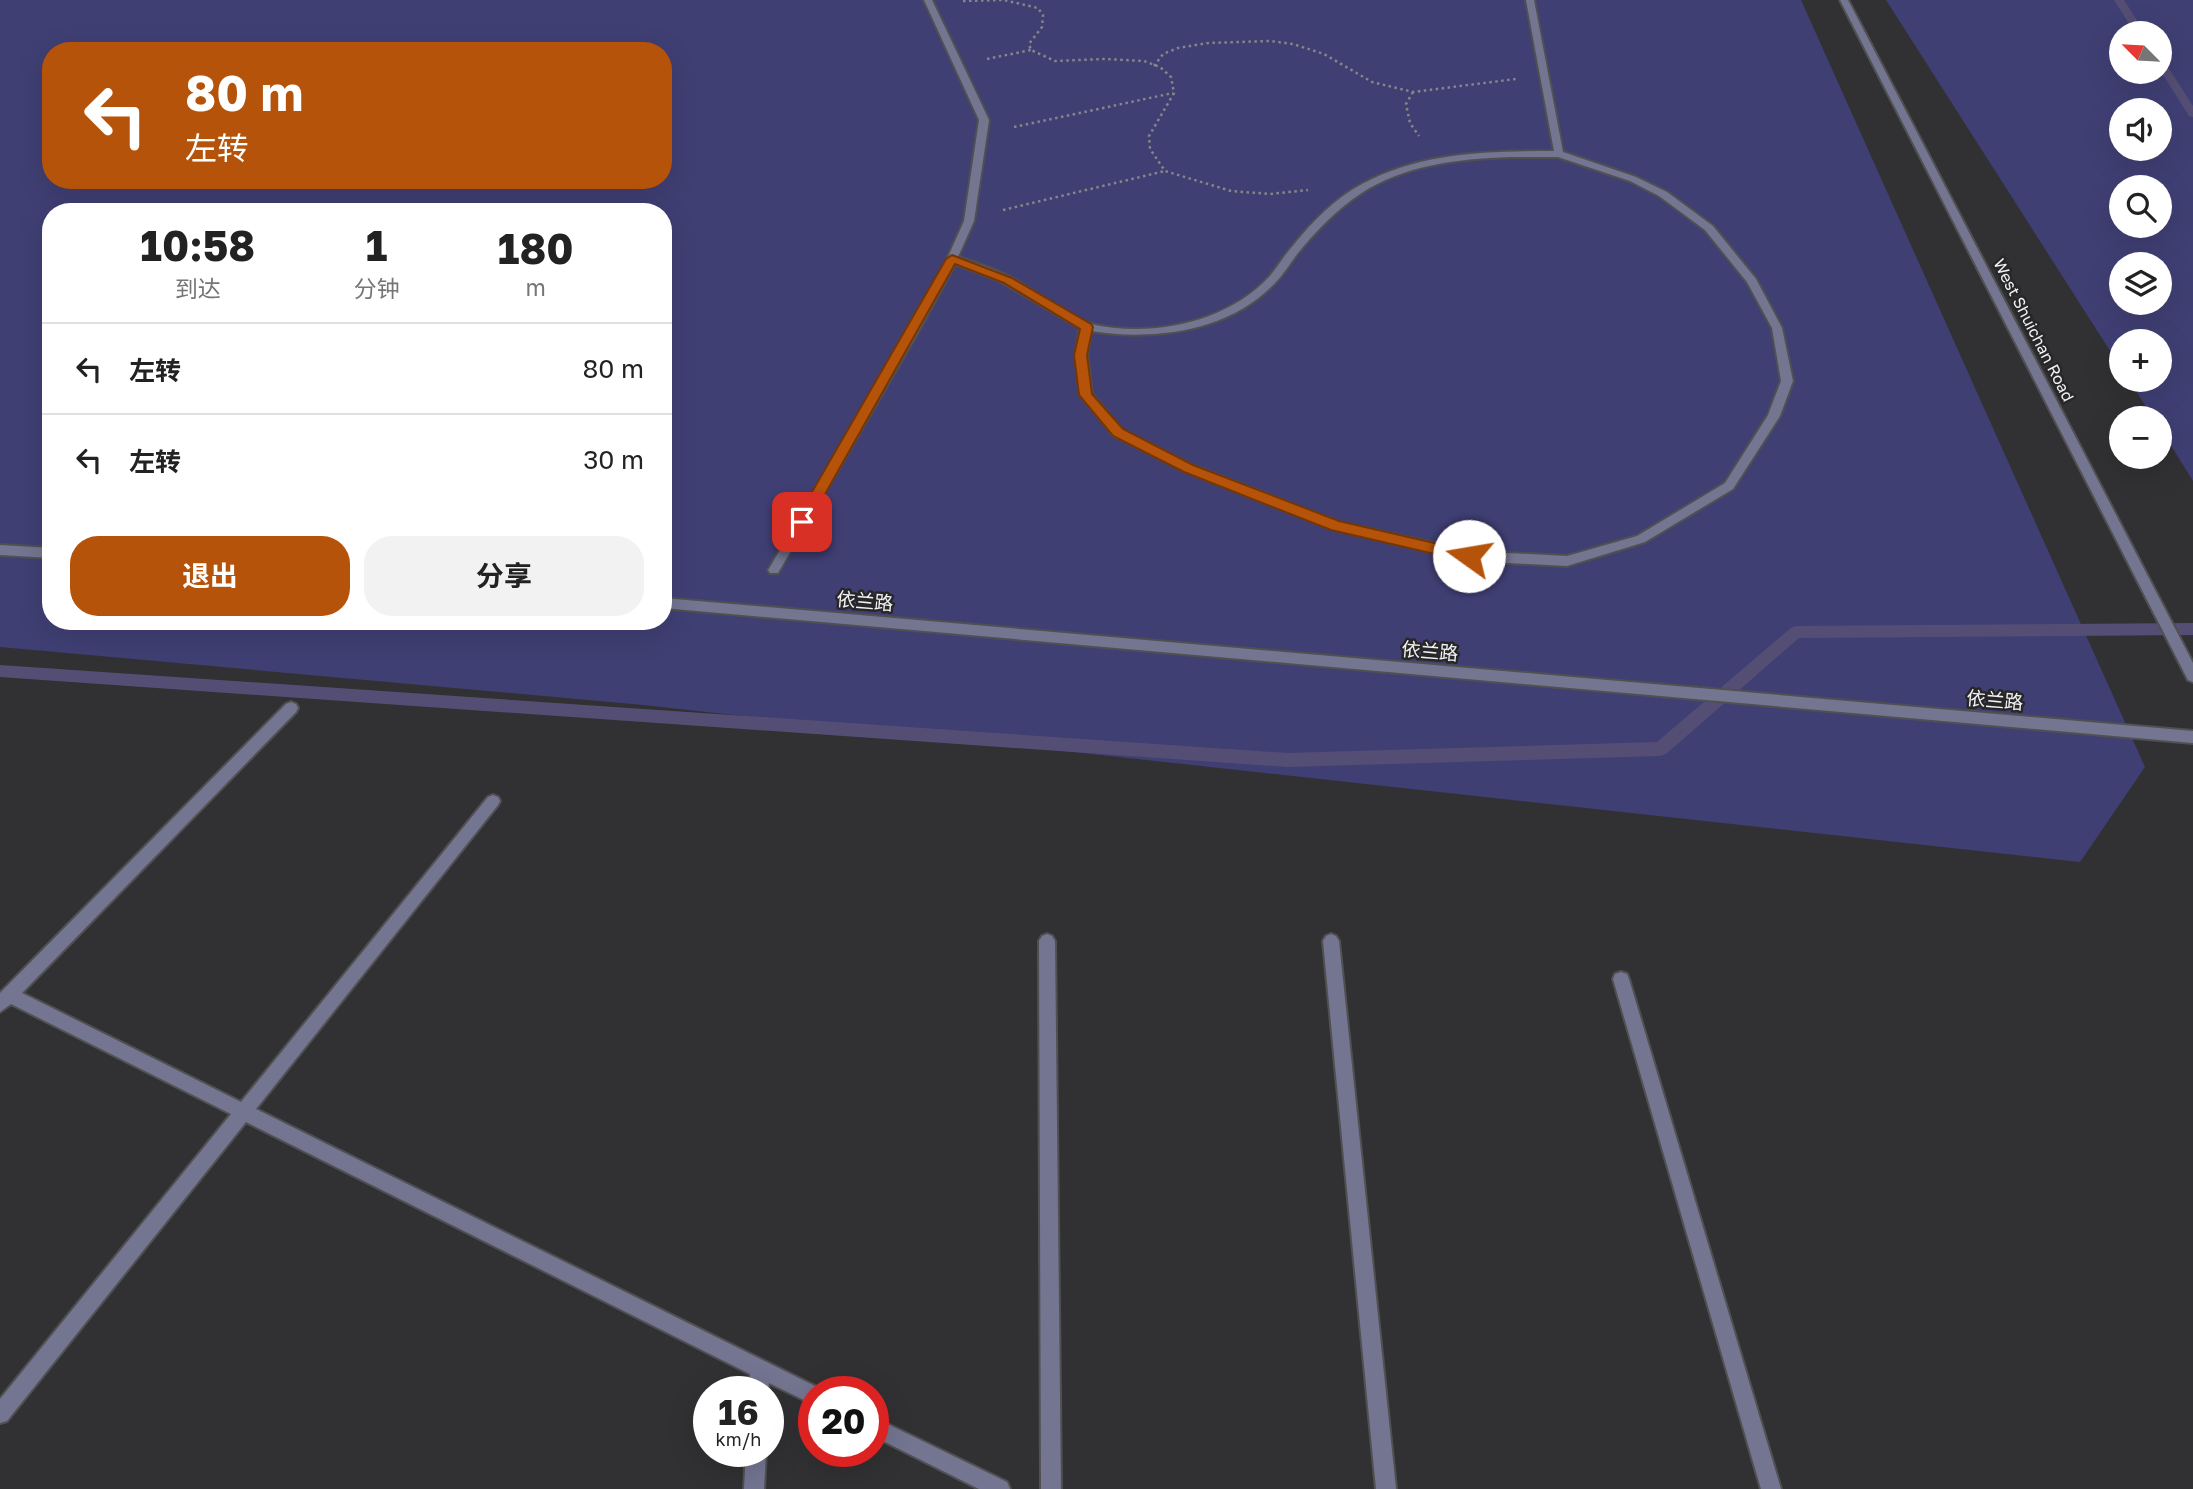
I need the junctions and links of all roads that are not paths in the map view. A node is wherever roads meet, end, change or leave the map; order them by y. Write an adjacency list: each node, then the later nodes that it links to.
1 (1530, 0): 4 (street)
2 (1844, 0): 11 (street, West Shuichan Road)
3 (929, 3): 5 (street)
4 (1559, 154): 6 (street); 6 (street)
5 (952, 259): 6 (street); 9 (street)
6 (1086, 327)
7 (0, 550): 8 (street)
8 (42, 552)
9 (774, 570)
10 (672, 604): 13 (street, 依兰路)
11 (2193, 676)
12 (290, 708): 18 (street)
13 (2193, 737)
14 (493, 801): 19 (street)
15 (1331, 941): 29 (street)
16 (1047, 942): 28 (street)
17 (1621, 979): 30 (street)
18 (4, 1000): 19 (street)
19 (244, 1113): 20 (street); 23 (street)
20 (760, 1369): 21 (street); 22 (street)
21 (760, 1376)
22 (798, 1388)
23 (0, 1414)
24 (889, 1434): 27 (street)
25 (755, 1467): 26 (street)
26 (754, 1489)
27 (1000, 1489)
28 (1051, 1489)
29 (1386, 1489)
30 (1771, 1489)

